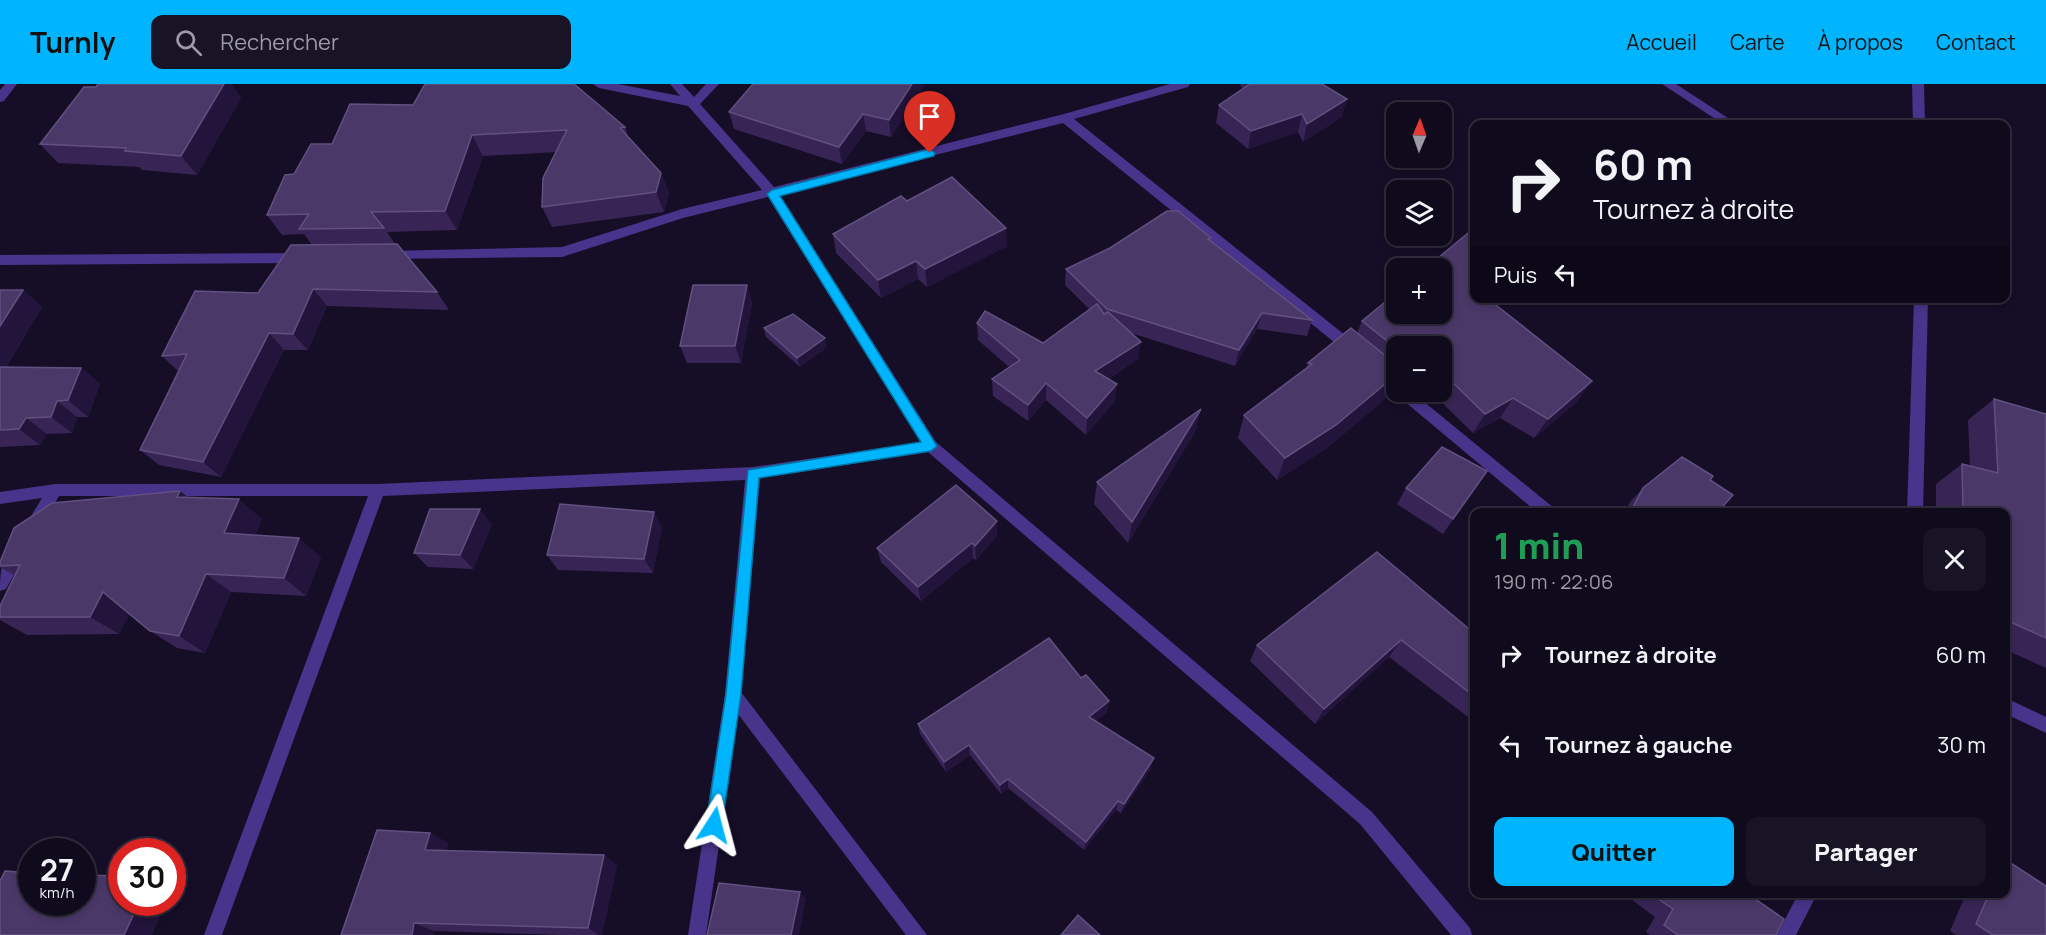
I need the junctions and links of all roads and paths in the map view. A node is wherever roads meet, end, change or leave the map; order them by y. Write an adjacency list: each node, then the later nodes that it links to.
1 (11, 84): 8 (street)
2 (599, 84): 9 (street)
3 (676, 84): 9 (street)
4 (713, 84): 9 (street)
5 (1184, 84): 10 (street)
6 (1668, 84): 11 (street)
7 (1918, 84): 12 (street)
8 (0, 98)
9 (695, 103): 13 (street)
10 (1065, 118): 13 (street); 18 (street)
11 (1725, 120)
12 (1919, 120)
13 (772, 194): 14 (street); 20 (street)
14 (376, 256)
15 (318, 257): 16 (street)
16 (0, 260)
17 (1922, 303): 26 (street)
18 (1369, 363)
19 (1415, 402): 25 (street)
20 (931, 446): 21 (street); 35 (street)
21 (753, 474): 23 (street); 28 (street)
22 (55, 490): 23 (street); 24 (street); 27 (street)
23 (378, 490): 32 (street)
24 (0, 498)
25 (1543, 508)
26 (1915, 508)
27 (0, 584)
28 (733, 694): 33 (street); 34 (street)
29 (2010, 708): 30 (street)
30 (2046, 724)
31 (1806, 898): 36 (street)
32 (213, 935)
33 (697, 935)
34 (918, 935)
35 (1463, 935)
36 (1786, 935)

